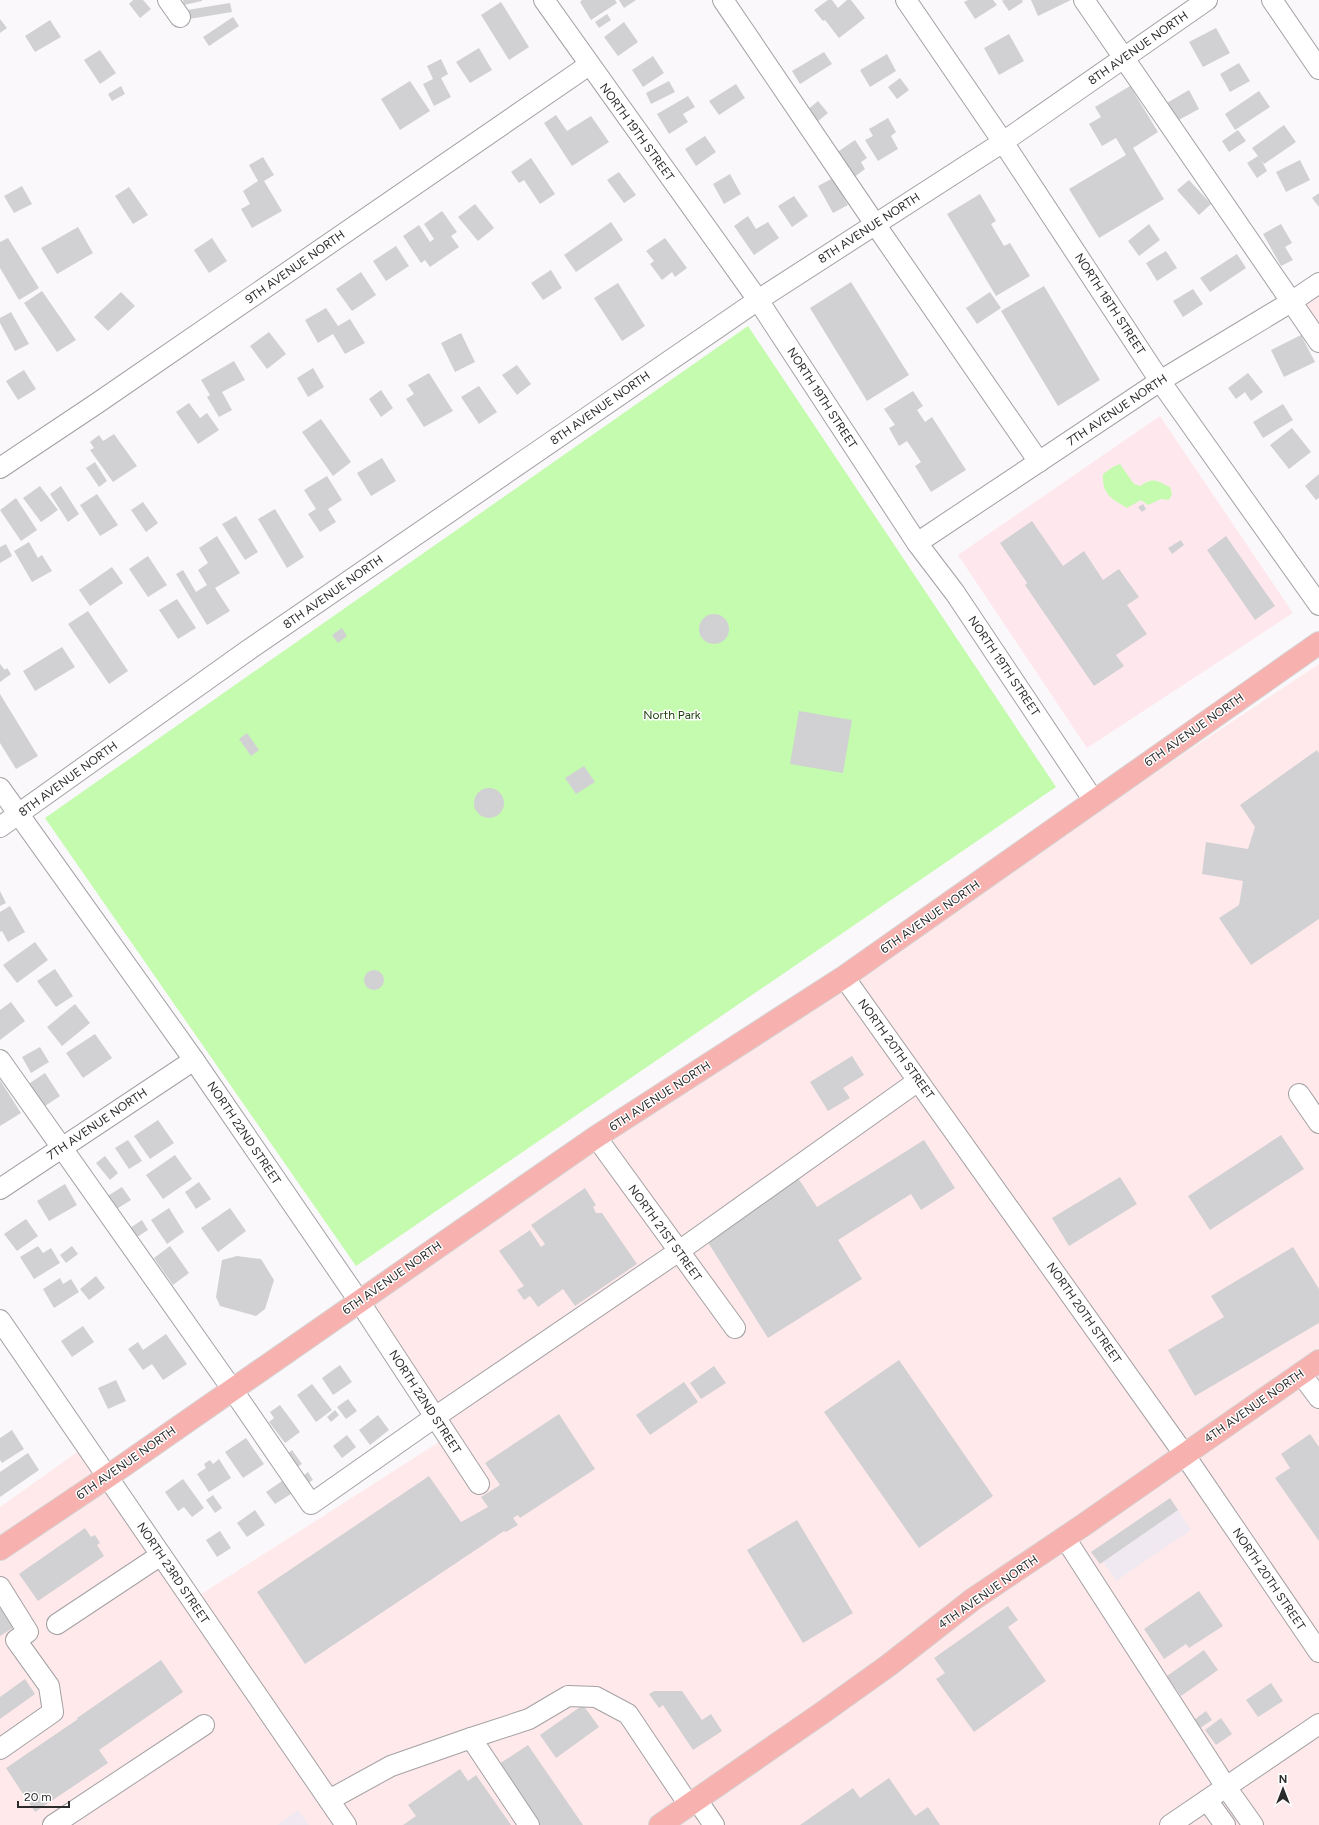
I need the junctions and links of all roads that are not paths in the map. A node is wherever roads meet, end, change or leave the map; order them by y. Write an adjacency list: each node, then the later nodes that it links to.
1 (168, 0): 8 (street)
2 (544, 0): 10 (street, NORTH 19TH STREET)
3 (723, 0): 13 (street)
4 (906, 0): 12 (street, NORTH 18TH STREET)
5 (1084, 0): 9 (street)
6 (1207, 0): 9 (street, 8TH AVENUE NORTH)
7 (1272, 0): 11 (street)
8 (180, 17)
9 (1124, 58): 12 (street, 8TH AVENUE NORTH); 16 (street)
10 (589, 65): 15 (street, NORTH 19TH STREET); 20 (street, 9TH AVENUE NORTH)
11 (1319, 69)
12 (1003, 142): 13 (street, 8TH AVENUE NORTH); 18 (street, NORTH 18TH STREET)
13 (875, 224): 15 (street, 8TH AVENUE NORTH); 19 (street)
14 (1319, 283): 16 (street, 7TH AVENUE NORTH)
15 (758, 300): 21 (street, NORTH 19TH STREET); 26 (street, 8TH AVENUE NORTH)
16 (1291, 302): 17 (street); 18 (street, 7TH AVENUE NORTH)
17 (1319, 342)
18 (1160, 381): 19 (street, 7TH AVENUE NORTH); 22 (street, NORTH 18TH STREET)
19 (1039, 462): 21 (street, 7TH AVENUE NORTH)
20 (0, 468)
21 (918, 543): 25 (street, NORTH 19TH STREET)
22 (1319, 606)
23 (1319, 643): 25 (main road, 6TH AVENUE NORTH)
24 (0, 788): 26 (street, NORTH 22ND STREET)
25 (1094, 801): 28 (main road, 6TH AVENUE NORTH)
26 (19, 814): 27 (street, 8TH AVENUE NORTH); 30 (street, NORTH 22ND STREET)
27 (0, 827)
28 (844, 977): 31 (street, NORTH 20TH STREET); 34 (main road, 6TH AVENUE NORTH)
29 (0, 1060): 35 (street)
30 (194, 1060): 35 (street, 7TH AVENUE NORTH); 38 (street, NORTH 22ND STREET)
31 (918, 1081): 37 (street); 46 (street, NORTH 20TH STREET)
32 (1300, 1094): 33 (street)
33 (1319, 1124)
34 (596, 1137): 37 (street, NORTH 21ST STREET); 38 (main road, 6TH AVENUE NORTH)
35 (61, 1148): 36 (street, 7TH AVENUE NORTH); 43 (street)
36 (0, 1189)
37 (679, 1251): 40 (street, NORTH 21ST STREET); 45 (street)
38 (359, 1301): 43 (main road, 6TH AVENUE NORTH); 45 (street, NORTH 22ND STREET)
39 (0, 1320): 47 (street, NORTH 23RD STREET)
40 (735, 1328)
41 (1319, 1361): 42 (main road, 4TH AVENUE NORTH)
42 (1301, 1374): 44 (street); 46 (main road, 4TH AVENUE NORTH)
43 (232, 1389): 45 (street); 47 (main road, 6TH AVENUE NORTH)
44 (1319, 1398)
45 (435, 1417): 48 (street, NORTH 22ND STREET)
46 (1184, 1454): 49 (main road, 4TH AVENUE NORTH); 54 (street, NORTH 20TH STREET)
47 (107, 1477): 50 (main road, 6TH AVENUE NORTH); 51 (street, NORTH 23RD STREET)
48 (478, 1484)
49 (1065, 1538): 59 (street); 62 (main road, 4TH AVENUE NORTH)
50 (0, 1549)
51 (161, 1555): 53 (street); 60 (street, NORTH 23RD STREET)
52 (0, 1587): 58 (street)
53 (57, 1624)
54 (1319, 1652)
55 (1319, 1724): 59 (street)
56 (204, 1725): 63 (street)
57 (471, 1738): 60 (street); 62 (street); 65 (street)
58 (0, 1749)
59 (1226, 1787): 61 (street); 70 (street)
60 (329, 1800): 64 (street, NORTH 23RD STREET)
61 (1207, 1800): 68 (street); 69 (street)
62 (693, 1803): 66 (main road, 4TH AVENUE NORTH); 67 (street)
63 (53, 1825)
64 (346, 1825)
65 (529, 1825)
66 (660, 1825)
67 (714, 1825)
68 (1170, 1825)
69 (1225, 1825)
70 (1253, 1825)

